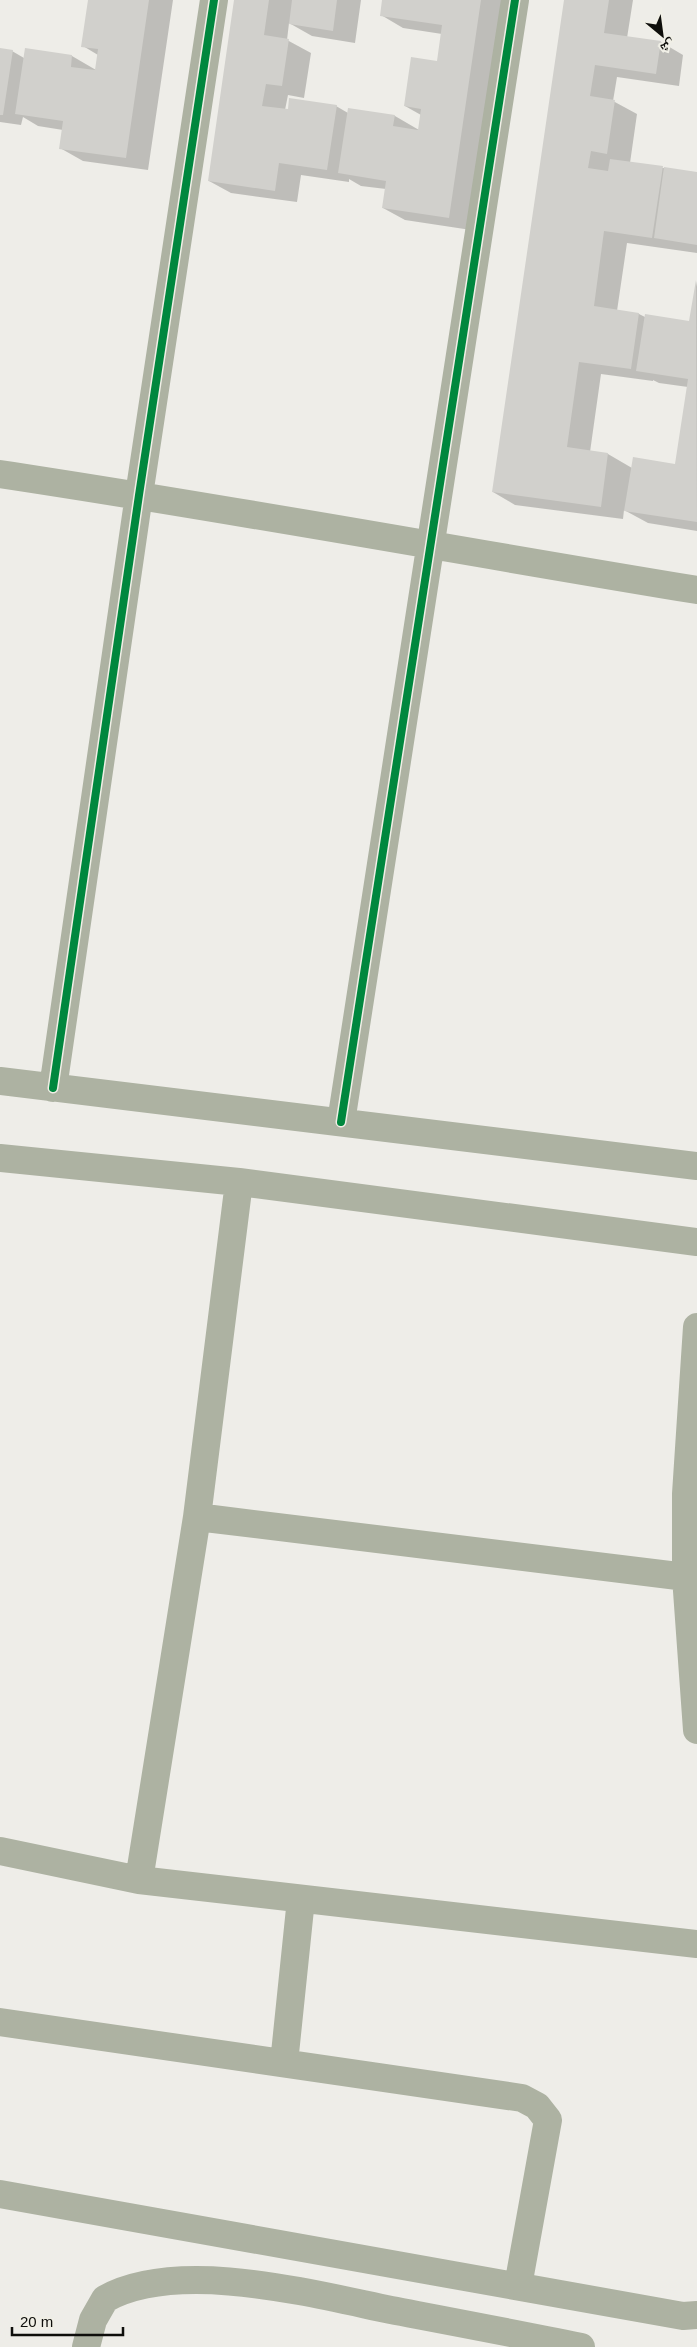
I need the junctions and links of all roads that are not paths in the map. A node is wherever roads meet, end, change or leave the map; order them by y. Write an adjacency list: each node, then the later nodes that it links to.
1 (214, 0): 4 (street)
2 (515, 0): 5 (street)
3 (0, 474): 4 (street)
4 (139, 495): 5 (street); 8 (street)
5 (431, 547): 6 (street); 9 (street)
6 (697, 590)
7 (0, 1081): 8 (street)
8 (53, 1088): 9 (street)
9 (341, 1122): 11 (street)
10 (0, 1158): 12 (street)
11 (697, 1166)
12 (239, 1182): 13 (street); 15 (street)
13 (697, 1242)
14 (697, 1328): 16 (street)
15 (197, 1517): 16 (street); 19 (street)
16 (686, 1577): 17 (street)
17 (697, 1730)
18 (0, 1851): 19 (street)
19 (139, 1880): 20 (street)
20 (301, 1899): 21 (street); 23 (street)
21 (697, 1944)
22 (0, 2022): 23 (street)
23 (284, 2063): 25 (street)
24 (0, 2194): 25 (street)
25 (518, 2286): 26 (street)
26 (697, 2315)
27 (513, 2340): 28 (street); 29 (street)
28 (86, 2347)
29 (581, 2347)

